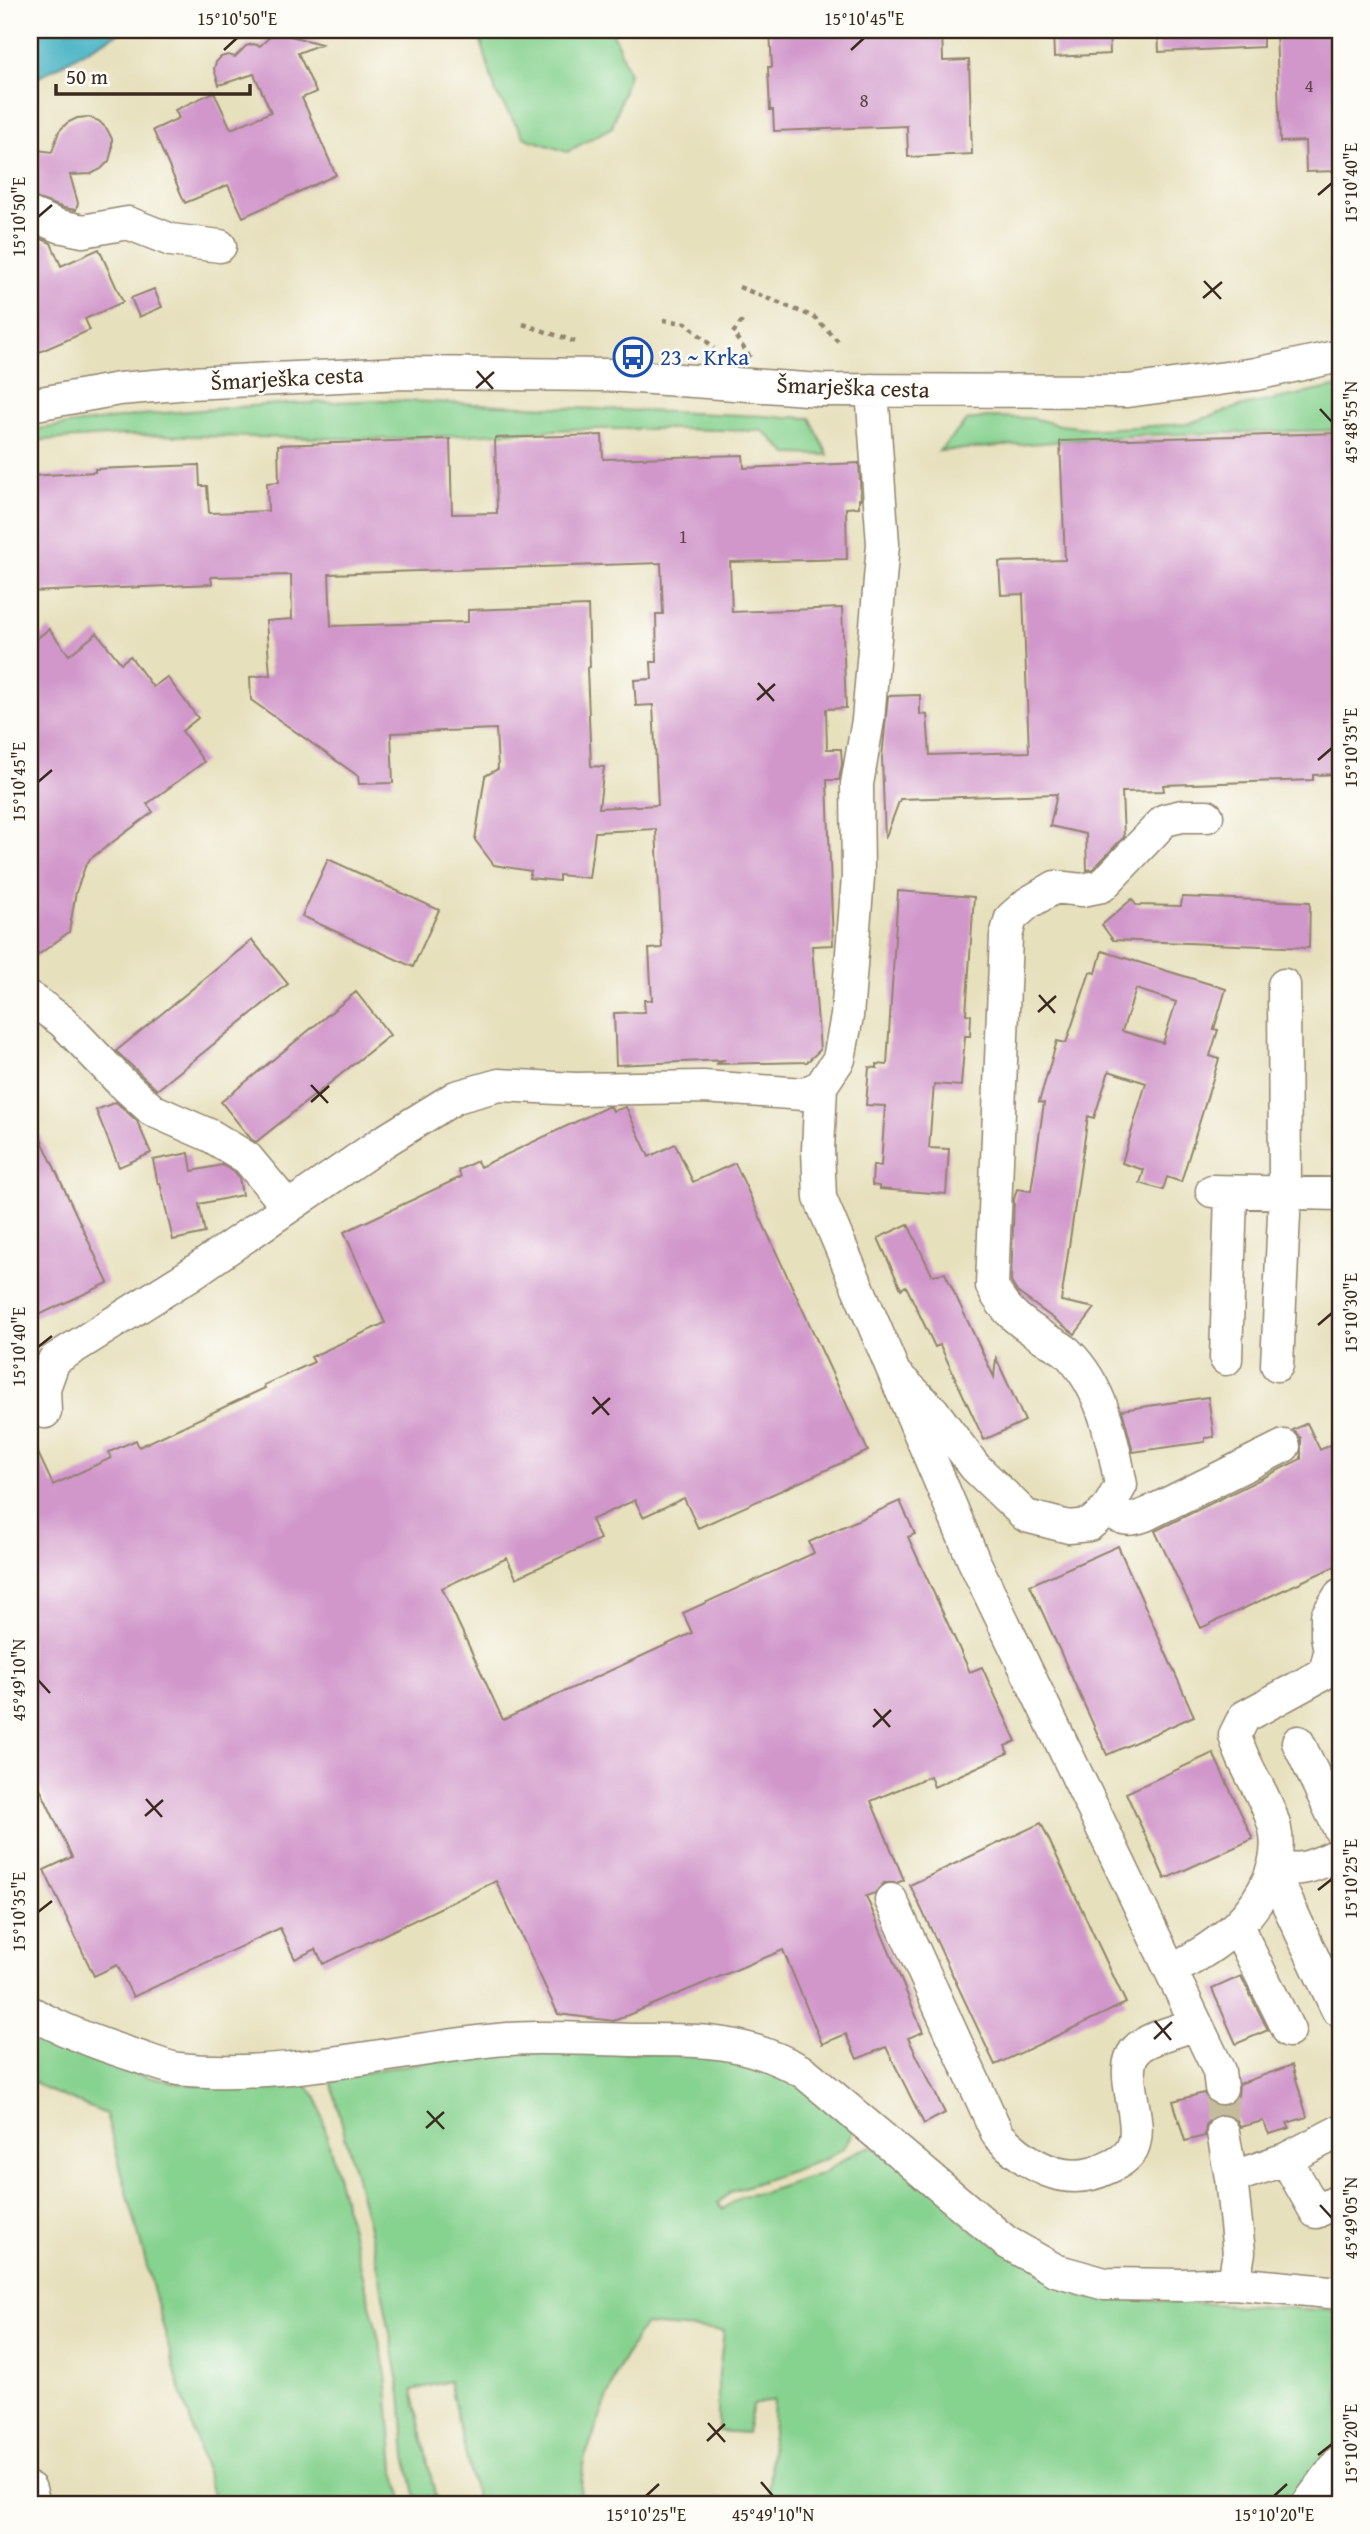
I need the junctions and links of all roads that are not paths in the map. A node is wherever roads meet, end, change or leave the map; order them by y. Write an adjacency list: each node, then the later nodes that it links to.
1 (30, 214): 2 (street)
2 (220, 246)
3 (1340, 356): 4 (street, Šmarješka cesta)
4 (872, 390): 5 (street, Šmarješka cesta); 9 (street)
5 (30, 405)
6 (1207, 816): 18 (street)
7 (1284, 985): 10 (street)
8 (30, 998): 12 (street)
9 (821, 1086): 12 (street); 15 (street)
10 (1285, 1193): 11 (street); 13 (street); 14 (street)
11 (1340, 1194)
12 (288, 1207): 16 (street)
13 (1226, 1359)
14 (1276, 1365)
15 (895, 1374): 18 (street); 26 (street)
16 (45, 1412)
17 (1284, 1446): 18 (street)
18 (1107, 1510)
19 (1340, 1595): 23 (street)
20 (1298, 1742): 21 (street)
21 (1340, 1830)
22 (1340, 1854): 23 (street)
23 (1273, 1868): 25 (street); 27 (street)
24 (891, 1900): 29 (street)
25 (1237, 1926): 26 (street); 30 (street)
26 (1171, 1971): 29 (street)
27 (1337, 2009)
28 (30, 2012): 37 (street)
29 (1196, 2024): 31 (street)
30 (1289, 2031)
31 (1221, 2088)
32 (1340, 2131): 34 (street)
33 (1223, 2132): 35 (street)
34 (1286, 2158): 35 (street); 36 (street)
35 (1231, 2178): 37 (street)
36 (1340, 2200)
37 (1234, 2283): 38 (street)
38 (1340, 2293)
39 (1340, 2461): 42 (street)
40 (30, 2489): 41 (street)
41 (34, 2504)
42 (1308, 2504)

